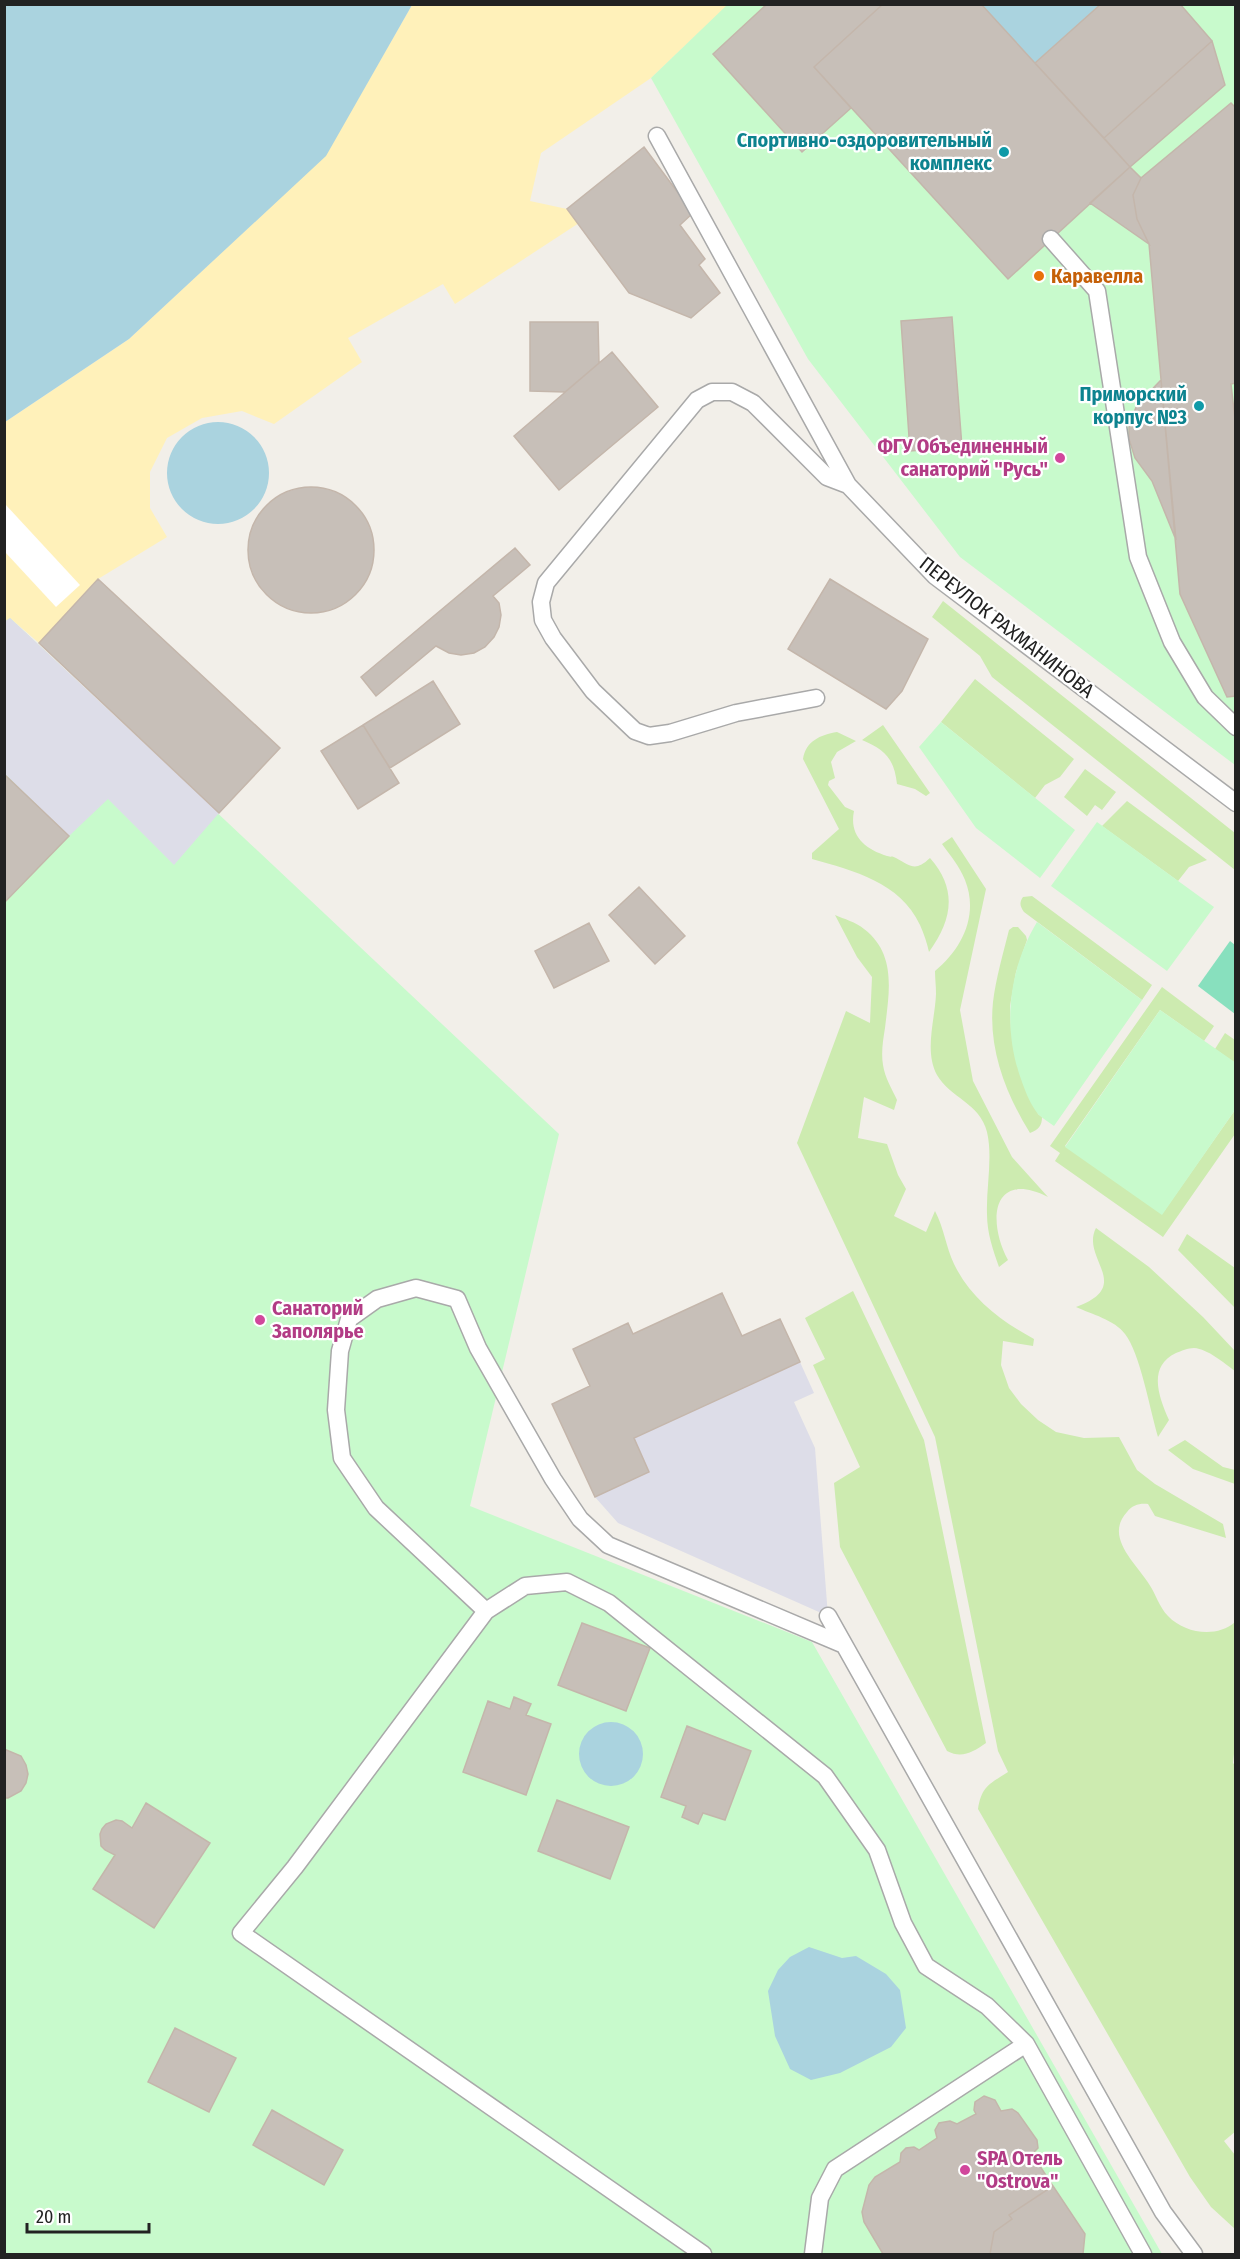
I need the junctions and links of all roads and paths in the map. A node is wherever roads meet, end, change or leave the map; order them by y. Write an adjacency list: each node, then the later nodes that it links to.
1 (657, 136): 3 (lane, ПЕРЕУЛОК РАХМАНИНОВА)
2 (1051, 239): 5 (lane)
3 (848, 484): 4 (lane); 6 (lane, ПЕРЕУЛОК РАХМАНИНОВА)
4 (816, 698)
5 (1236, 727)
6 (1236, 803)
7 (486, 1611): 9 (lane); 10 (lane); 11 (lane)
8 (828, 1616): 9 (lane)
9 (844, 1645): 14 (lane)
10 (1026, 2043): 12 (lane); 13 (lane)
11 (703, 2254)
12 (813, 2254)
13 (1143, 2254)
14 (1194, 2254)

